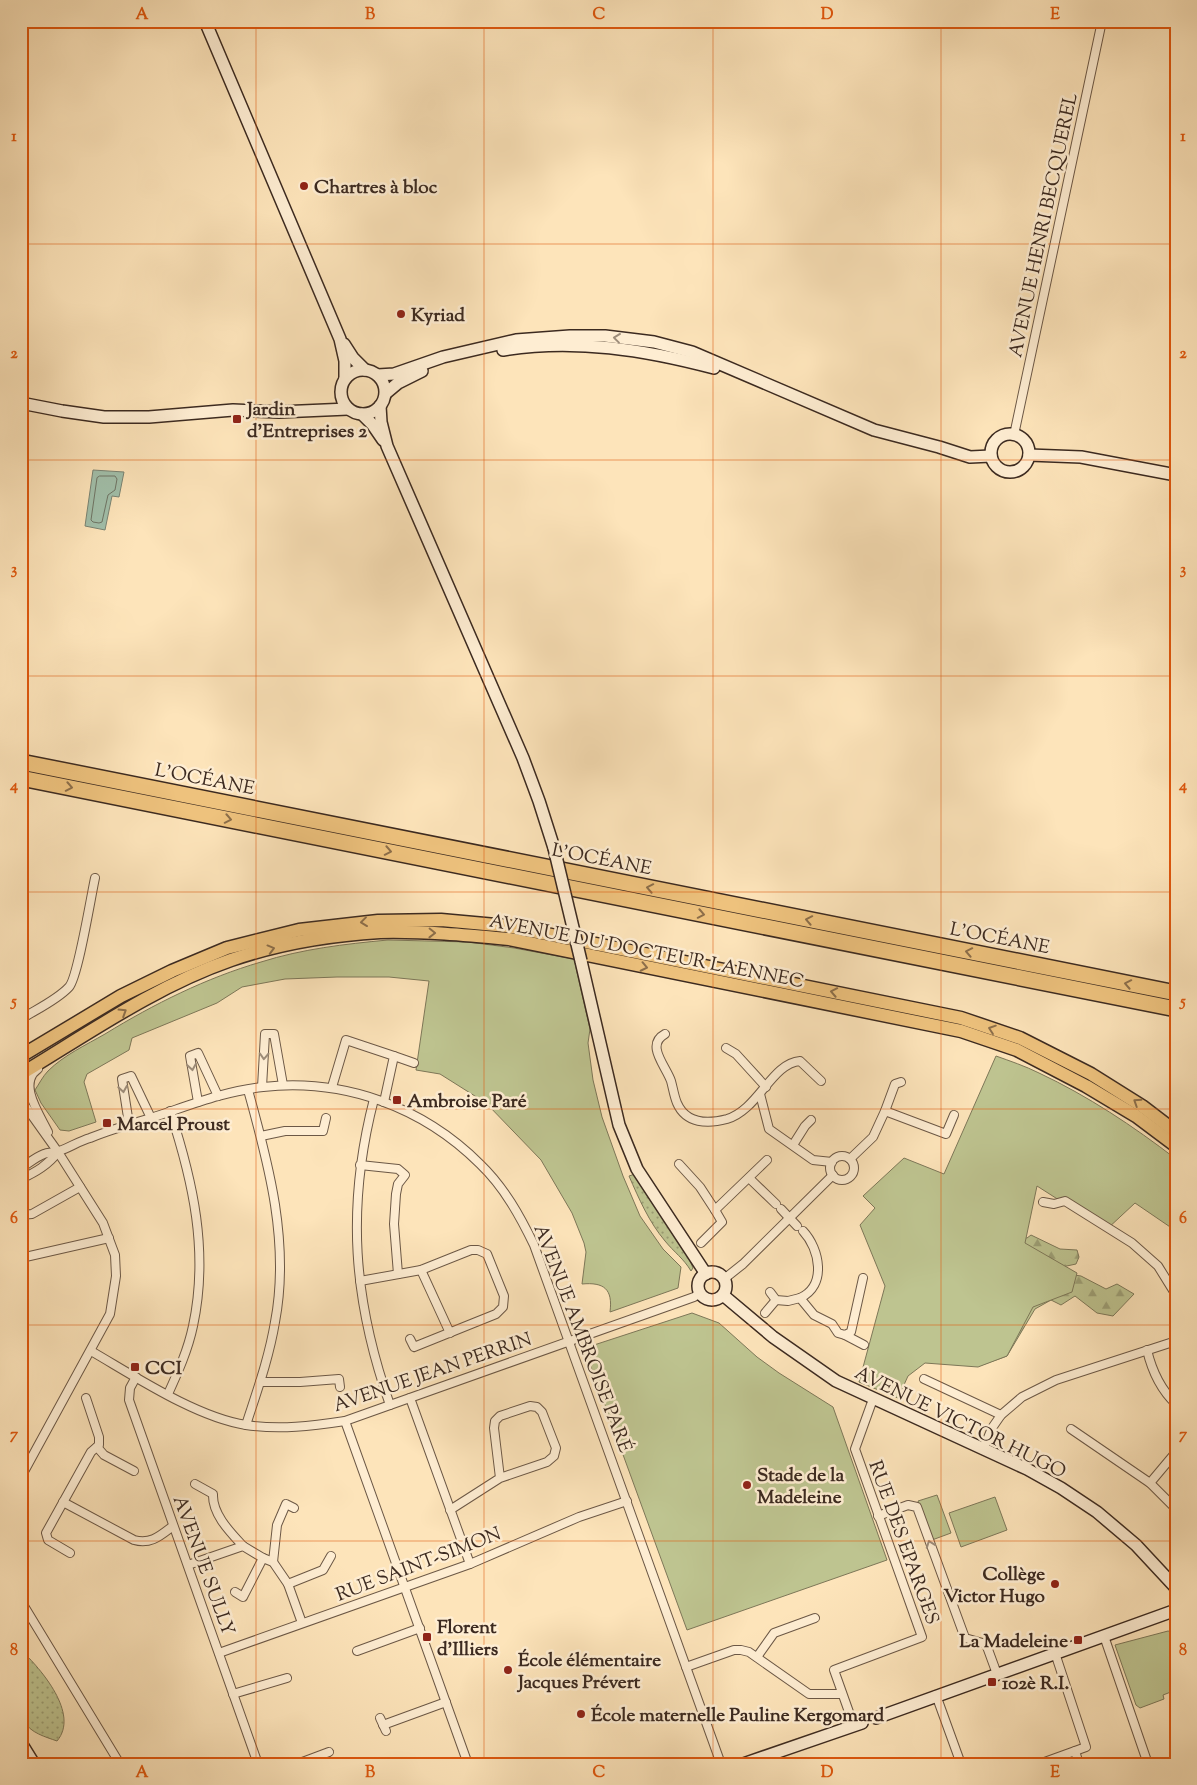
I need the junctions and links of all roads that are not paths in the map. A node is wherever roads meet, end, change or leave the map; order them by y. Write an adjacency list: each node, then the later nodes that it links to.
1 (205, 21): 3 (main road)
2 (1102, 21): 17 (street, AVENUE HENRI BECQUEREL)
3 (340, 339): 6 (main road); 9 (main road)
4 (653, 347): 5 (main road)
5 (633, 350): 8 (main road); 11 (main road)
6 (366, 370): 7 (main road); 9 (main road)
7 (378, 375): 8 (main road, one-way to 7); 11 (main road)
8 (747, 376): 20 (main road)
9 (345, 379): 10 (main road)
10 (341, 391): 14 (main road); 15 (main road)
11 (386, 393): 13 (main road)
12 (21, 403): 15 (main road)
13 (380, 406): 16 (main road); 18 (main road)
14 (348, 409): 15 (main road); 16 (main road)
15 (311, 411)
16 (362, 414): 18 (main road)
17 (1014, 435): 19 (main road); 20 (main road)
18 (387, 446): 79 (main road, bridge)
19 (1029, 455): 20 (main road); 21 (main road)
20 (991, 456)
21 (1176, 474)
22 (21, 762): 25 (highway, L’OCÉANE, one-way to 22)
23 (21, 778): 26 (highway, L’OCÉANE, one-way to 26)
24 (95, 878): 27 (street)
25 (1176, 993)
26 (1176, 1009)
27 (21, 1019)
28 (96, 1029): 34 (main road, AVENUE DU DOCTEUR LAENNEC); 58 (main road, AVENUE DU DOCTEUR LAENNEC, one-way to 58); 59 (street)
29 (665, 1034): 42 (street)
30 (726, 1048): 38 (street)
31 (21, 1056): 55 (main road, AVENUE DU DOCTEUR LAENNEC, one-way to 31)
32 (394, 1056): 33 (street); 40 (street); 47 (street)
33 (414, 1063)
34 (21, 1074)
35 (820, 1081): 38 (street)
36 (901, 1082): 49 (street)
37 (283, 1085): 39 (street, AVENUE AMBROISE PARÉ); 39 (street, one-way to 39); 40 (street, AVENUE AMBROISE PARÉ)
38 (766, 1086): 42 (street)
39 (262, 1087): 41 (street, AVENUE AMBROISE PARÉ)
40 (332, 1087): 44 (street, AVENUE AMBROISE PARÉ)
41 (248, 1090): 43 (street, AVENUE AMBROISE PARÉ); 56 (street)
42 (760, 1094): 57 (street)
43 (218, 1096): 46 (street, AVENUE AMBROISE PARÉ); 46 (street, one-way to 46)
44 (374, 1099): 47 (street, AVENUE AMBROISE PARÉ); 64 (street)
45 (21, 1100): 59 (street)
46 (198, 1102): 48 (street, AVENUE AMBROISE PARÉ)
47 (384, 1102): 94 (street, AVENUE AMBROISE PARÉ)
48 (170, 1111): 51 (street, AVENUE AMBROISE PARÉ); 102 (street)
49 (885, 1111): 50 (street); 61 (street)
50 (954, 1115)
51 (151, 1118): 54 (street, AVENUE AMBROISE PARÉ); 54 (street, one-way to 54)
52 (326, 1118): 56 (street)
53 (811, 1120): 57 (street)
54 (129, 1124): 59 (street, AVENUE AMBROISE PARÉ)
55 (1176, 1132)
56 (261, 1136): 100 (street)
57 (792, 1145): 62 (street)
58 (1176, 1146)
59 (58, 1152): 65 (street); 68 (street); 69 (street)
60 (767, 1160): 67 (street)
61 (850, 1160): 62 (street); 66 (street)
62 (832, 1162): 66 (street)
63 (679, 1164): 71 (street)
64 (360, 1165): 78 (street); 82 (street)
65 (21, 1168)
66 (833, 1174): 73 (street)
67 (748, 1178): 71 (street); 73 (street)
68 (21, 1179)
69 (80, 1187): 72 (street); 74 (street)
70 (1043, 1202): 85 (street)
71 (715, 1210): 75 (street)
72 (21, 1215)
73 (789, 1218): 81 (street); 87 (street)
74 (108, 1238): 76 (street); 97 (street)
75 (701, 1243)
76 (21, 1258)
77 (421, 1270): 78 (street); 90 (street); 90 (street)
78 (398, 1274): 82 (street)
79 (706, 1274): 81 (main road); 84 (main road)
80 (863, 1278): 91 (street)
81 (724, 1279): 86 (main road)
82 (360, 1281): 107 (street)
83 (770, 1292): 88 (street)
84 (700, 1293): 86 (main road); 94 (street, AVENUE JEAN PERRIN)
85 (1176, 1294)
86 (723, 1295): 105 (main road, AVENUE VICTOR HUGO)
87 (800, 1298): 88 (street); 91 (street)
88 (776, 1300): 89 (street)
89 (765, 1313)
90 (450, 1333): 92 (street)
91 (845, 1334): 95 (street)
92 (410, 1339)
93 (1176, 1340): 96 (street)
94 (570, 1342): 104 (street, AVENUE JEAN PERRIN); 120 (street, AVENUE AMBROISE PARÉ)
95 (864, 1345)
96 (1147, 1350): 106 (street); 108 (street)
97 (91, 1351): 98 (street, AVENUE JEAN PERRIN); 116 (street)
98 (136, 1377): 102 (street, AVENUE JEAN PERRIN); 126 (street, AVENUE SULLY)
99 (924, 1379): 108 (street)
100 (260, 1382): 101 (street); 110 (street)
101 (340, 1387)
102 (168, 1394): 110 (street, AVENUE JEAN PERRIN)
103 (86, 1398): 112 (street)
104 (410, 1398): 107 (street, AVENUE JEAN PERRIN); 124 (street)
105 (873, 1399): 113 (main road, AVENUE VICTOR HUGO); 125 (street, RUE DES EPARGES)
106 (1176, 1404)
107 (390, 1405): 109 (street, AVENUE JEAN PERRIN)
108 (1002, 1415): 113 (street)
109 (346, 1420): 110 (street, AVENUE JEAN PERRIN); 135 (street)
110 (246, 1425)
111 (1071, 1429): 118 (street)
112 (97, 1447): 115 (street); 121 (street)
113 (983, 1450): 136 (main road, AVENUE VICTOR HUGO)
114 (1176, 1452): 118 (street)
115 (134, 1471)
116 (21, 1478)
117 (500, 1478): 117 (street); 124 (street)
118 (1150, 1483): 123 (street)
119 (194, 1484): 127 (street)
120 (627, 1500): 132 (street, RUE SAINT-SIMON); 148 (street, AVENUE AMBROISE PARÉ)
121 (63, 1502): 126 (street); 128 (street)
122 (294, 1508): 131 (street)
123 (1176, 1509)
124 (450, 1510): 132 (street)
125 (878, 1516): 149 (street, one-way to 125); 152 (street, RUE DES EPARGES)
126 (173, 1526): 133 (street, AVENUE SULLY)
127 (243, 1546): 130 (street); 133 (street)
128 (70, 1553)
129 (331, 1556): 134 (street)
130 (263, 1558): 131 (street); 137 (street)
131 (274, 1562): 134 (street)
132 (470, 1564): 135 (street, RUE SAINT-SIMON)
133 (188, 1565): 145 (street, AVENUE SULLY)
134 (288, 1584): 141 (street)
135 (405, 1587): 141 (street, RUE SAINT-SIMON); 142 (street)
136 (1176, 1588)
137 (235, 1592)
138 (21, 1601): 162 (street)
139 (1176, 1610): 143 (main road)
140 (815, 1618): 147 (street)
141 (302, 1624): 145 (street, RUE SAINT-SIMON)
142 (420, 1628): 144 (street); 154 (street)
143 (1104, 1636): 146 (main road); 171 (street)
144 (357, 1651)
145 (219, 1653): 151 (street, AVENUE SULLY)
146 (1055, 1653): 149 (main road); 159 (street)
147 (757, 1657): 148 (street); 152 (street)
148 (686, 1668): 166 (street, AVENUE AMBROISE PARÉ)
149 (997, 1674): 153 (main road)
150 (287, 1678): 151 (street)
151 (234, 1694): 163 (street, AVENUE SULLY)
152 (842, 1694): 156 (street, RUE DES EPARGES)
153 (936, 1695): 155 (main road); 168 (street)
154 (446, 1702): 157 (street); 165 (street)
155 (876, 1718)
156 (858, 1724): 167 (main road)
157 (383, 1725)
158 (21, 1743): 161 (main road)
159 (1075, 1751): 169 (street); 170 (street)
160 (329, 1752): 164 (street)
161 (34, 1764)
162 (120, 1764)
163 (258, 1764)
164 (297, 1764)
165 (468, 1764)
166 (720, 1764)
167 (743, 1764)
168 (961, 1764)
169 (1039, 1764)
170 (1080, 1764)
171 (1148, 1764)

